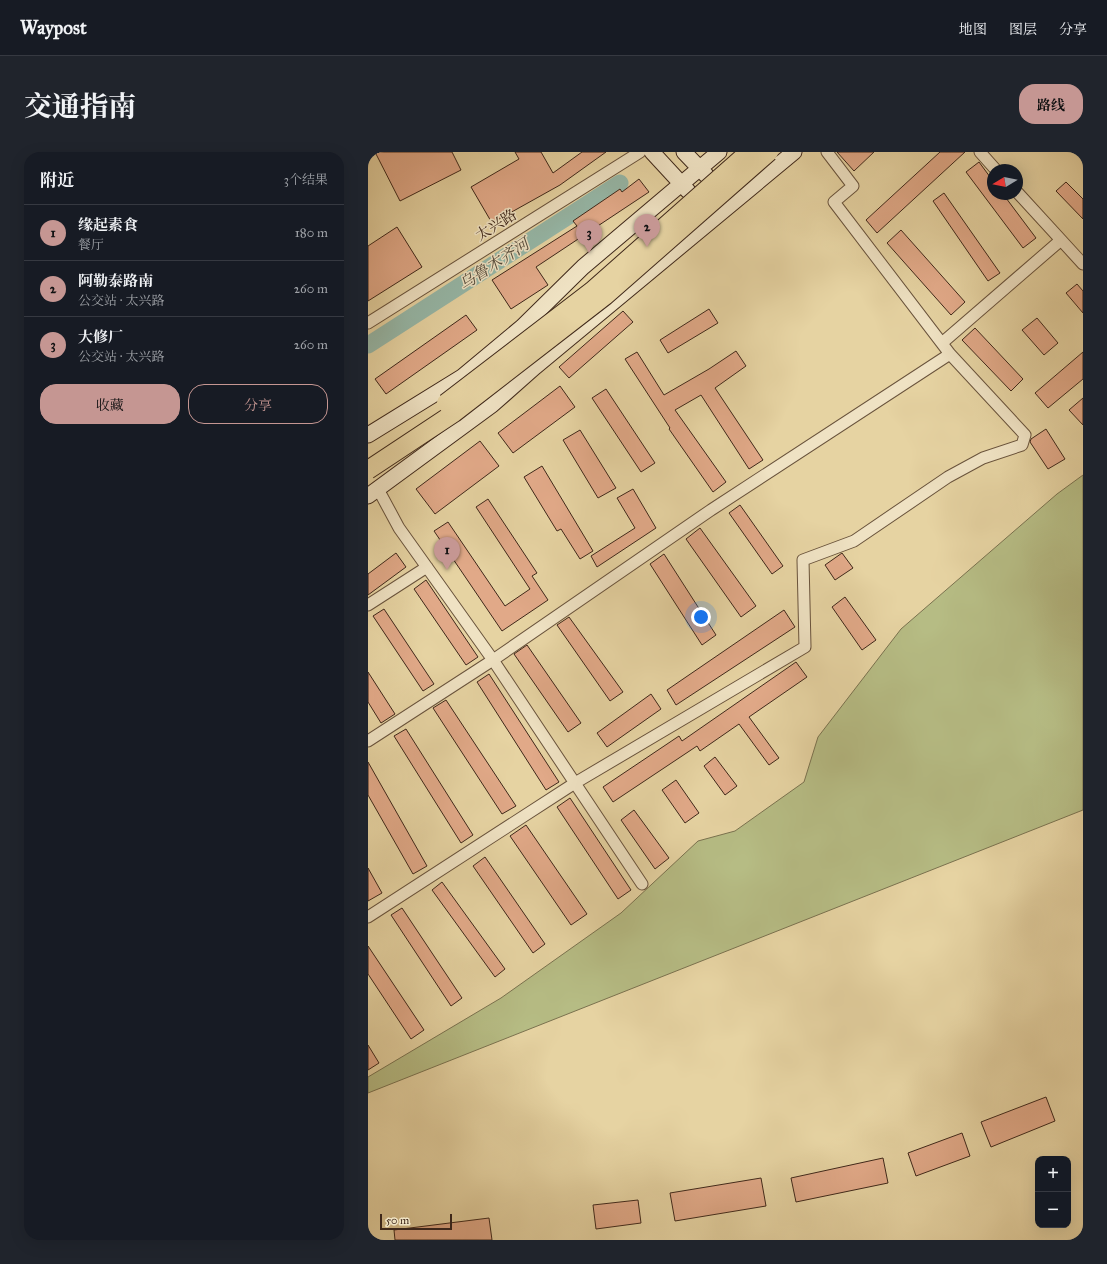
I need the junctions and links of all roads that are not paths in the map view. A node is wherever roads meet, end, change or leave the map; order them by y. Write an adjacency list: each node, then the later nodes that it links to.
1 (640, 152): 18 (street, 太兴路)
2 (652, 152): 12 (main road)
3 (684, 152): 11 (main road)
4 (719, 152): 11 (main road)
5 (749, 152): 22 (highway, bridge)
6 (769, 152): 23 (highway, bridge)
7 (794, 152): 14 (main road)
8 (827, 152): 19 (street)
9 (980, 152): 10 (street)
10 (991, 164)
11 (700, 168): 12 (main road); 14 (main road)
12 (682, 184): 15 (main road); 21 (main road)
13 (1023, 199): 16 (street)
14 (732, 203): 15 (main road)
15 (713, 220): 24 (main road)
16 (1061, 240): 17 (street); 19 (street)
17 (1082, 262)
18 (368, 323)
19 (942, 343): 20 (street)
20 (950, 354): 27 (street); 29 (street)
21 (368, 434)
22 (368, 455)
23 (368, 470)
24 (373, 493): 25 (street)
25 (427, 567): 26 (street); 27 (street)
26 (368, 605)
27 (493, 660): 28 (street); 29 (street)
28 (368, 741)
29 (575, 783): 30 (street); 31 (street)
30 (642, 884)
31 (368, 917)

